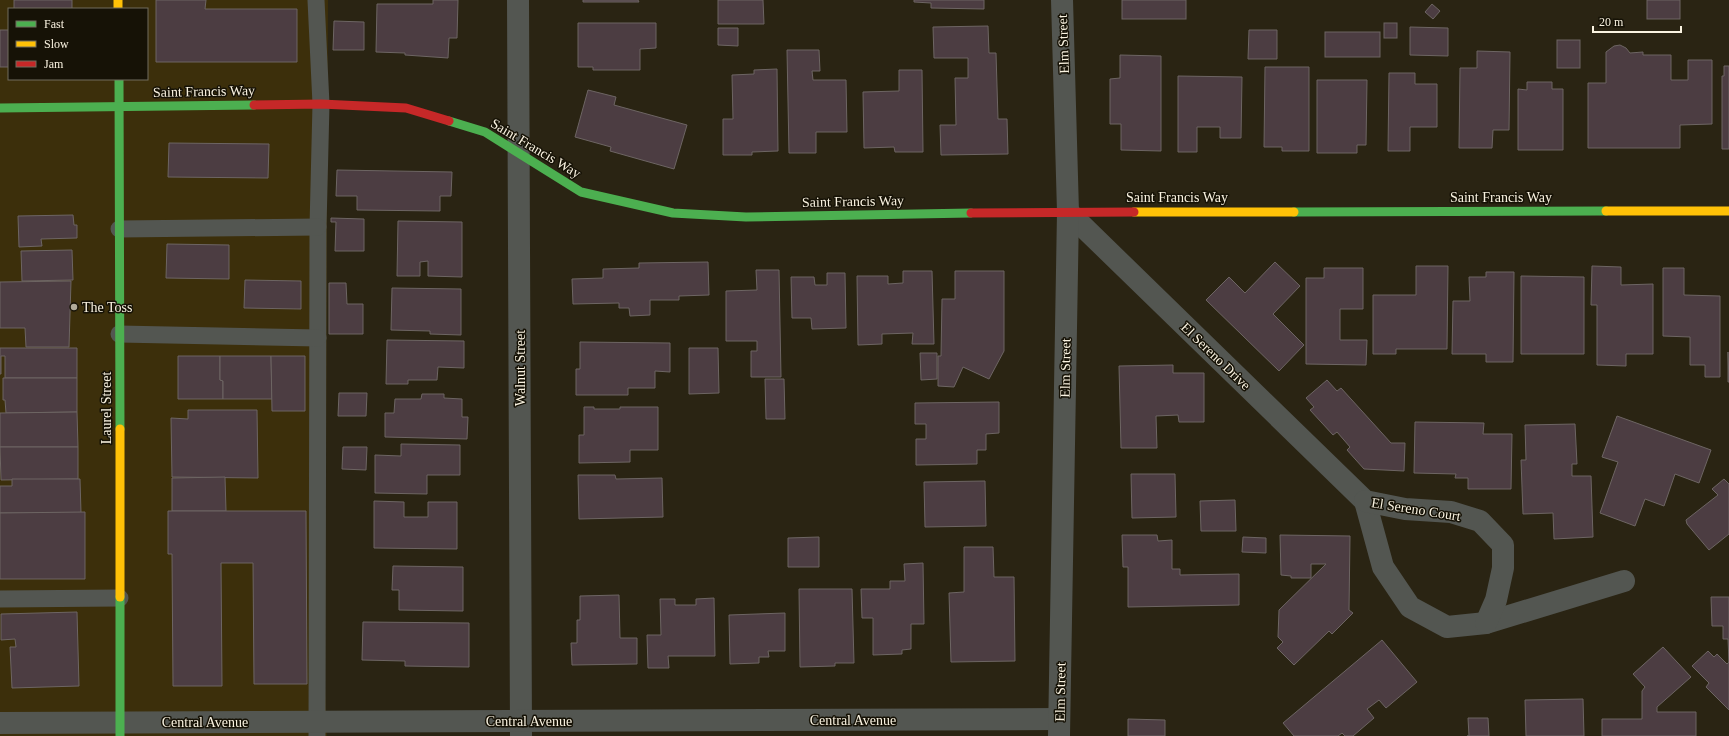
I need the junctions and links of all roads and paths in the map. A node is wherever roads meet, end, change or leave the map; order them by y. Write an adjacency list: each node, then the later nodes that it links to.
1 (316, 0): 5 (lane)
2 (518, 0): 8 (street, Walnut Street)
3 (1062, 0): 10 (street, Elm Street)
4 (119, 80): 6 (street, Laurel Street)
5 (321, 104): 6 (street, Saint Francis Way); 8 (street, Saint Francis Way); 11 (lane)
6 (120, 107): 7 (street, Saint Francis Way); 12 (street, Laurel Street)
7 (0, 108)
8 (519, 153): 10 (street, Saint Francis Way); 21 (street, Walnut Street)
9 (1729, 210): 10 (street, Saint Francis Way)
10 (1068, 212): 15 (street, El Sereno Drive); 22 (street, Elm Street)
11 (318, 227): 12 (lane); 14 (lane)
12 (119, 229): 13 (street, Laurel Street)
13 (119, 334): 14 (lane); 17 (street, Laurel Street)
14 (318, 338): 24 (lane)
15 (1365, 501): 19 (street, El Sereno Court); 19 (street, El Sereno Court)
16 (1624, 581): 19 (street, El Sereno Court)
17 (120, 598): 18 (lane); 23 (street, Laurel Street)
18 (0, 599)
19 (1486, 623)
20 (0, 723): 23 (street, Central Avenue)
21 (521, 728): 22 (street, Central Avenue); 24 (street, Central Avenue)
22 (1059, 728)
23 (120, 729): 24 (street, Central Avenue)
24 (317, 729)

